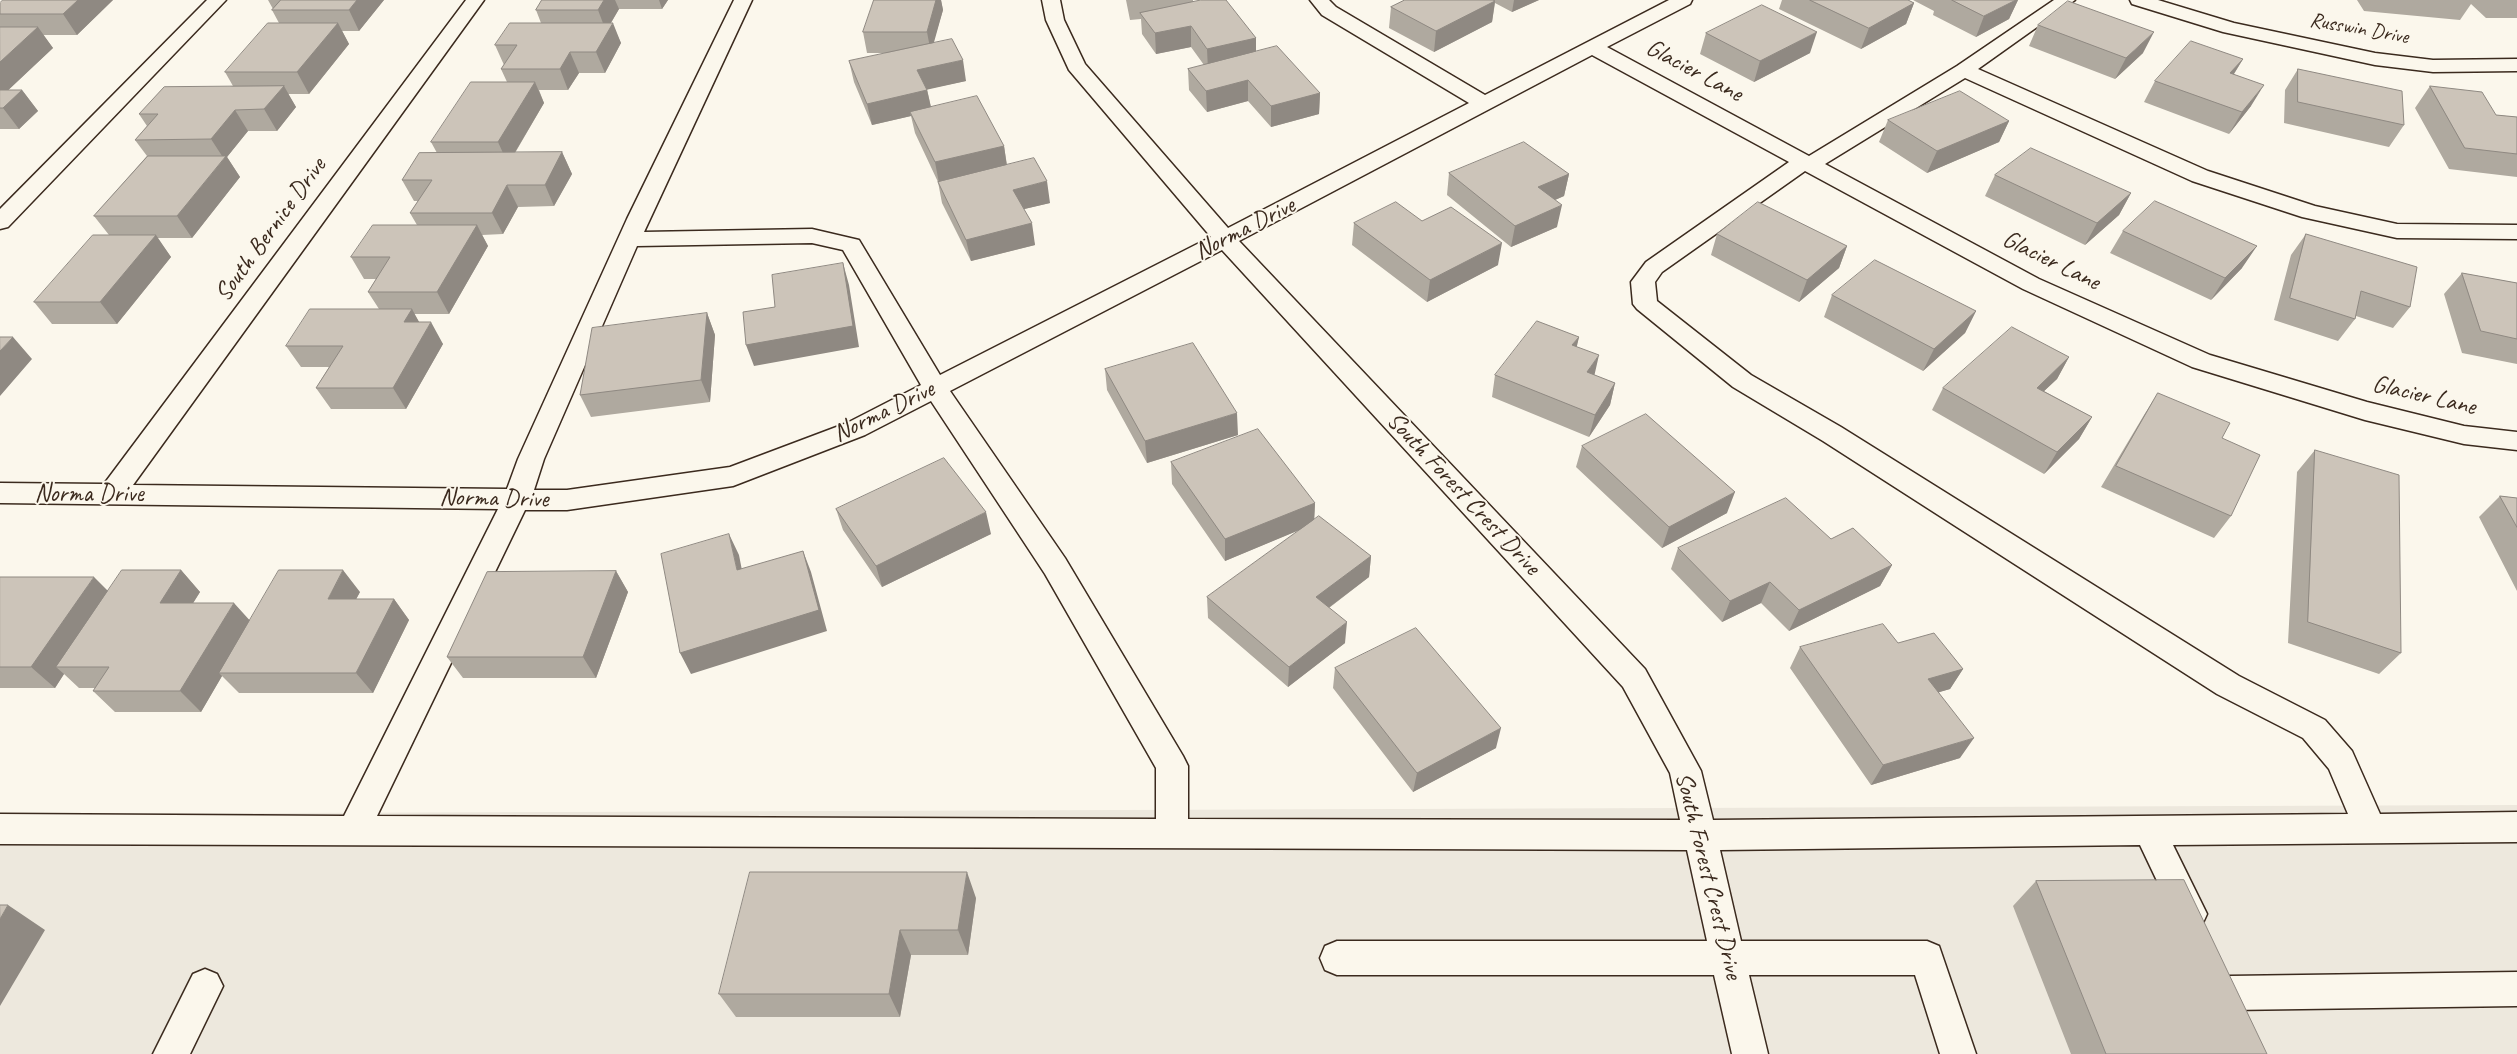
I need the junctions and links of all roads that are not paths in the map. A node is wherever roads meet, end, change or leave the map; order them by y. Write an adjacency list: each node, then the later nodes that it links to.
1 (217, 0): 14 (street)
2 (475, 0): 21 (street, South Bernice Drive)
3 (743, 0): 16 (street)
4 (1051, 0): 17 (street, South Forest Crest Drive)
5 (1319, 0): 12 (street)
6 (1683, 0): 9 (street, Norma Drive)
7 (2066, 0): 11 (street)
8 (2139, 0): 10 (street, Russwin Drive)
9 (1592, 48): 12 (street, Norma Drive); 13 (street, Glacier Lane)
10 (2517, 66)
11 (1964, 70): 13 (street); 15 (street)
12 (1485, 104): 17 (street, Norma Drive)
13 (1807, 163): 19 (street, Glacier Lane); 24 (street)
14 (0, 222)
15 (2517, 232)
16 (630, 238): 18 (street); 22 (street)
17 (1226, 240): 18 (street, Norma Drive); 29 (street, South Forest Crest Drive)
18 (935, 388): 22 (street, Norma Drive); 28 (street)
19 (2517, 441)
20 (0, 493): 21 (street, Norma Drive)
21 (112, 494): 22 (street, Norma Drive)
22 (518, 500): 27 (street)
23 (2517, 827): 24 (street)
24 (2370, 828): 26 (street)
25 (0, 830): 27 (street)
26 (2149, 830): 29 (street); 33 (street)
27 (353, 831): 28 (street)
28 (1172, 833): 29 (street)
29 (1700, 834): 31 (street, South Forest Crest Drive)
30 (1337, 958): 31 (street)
31 (1728, 958): 35 (street, South Forest Crest Drive); 36 (street)
32 (206, 986): 34 (street)
33 (2517, 989)
34 (172, 1054)
35 (1750, 1054)
36 (1958, 1054)

